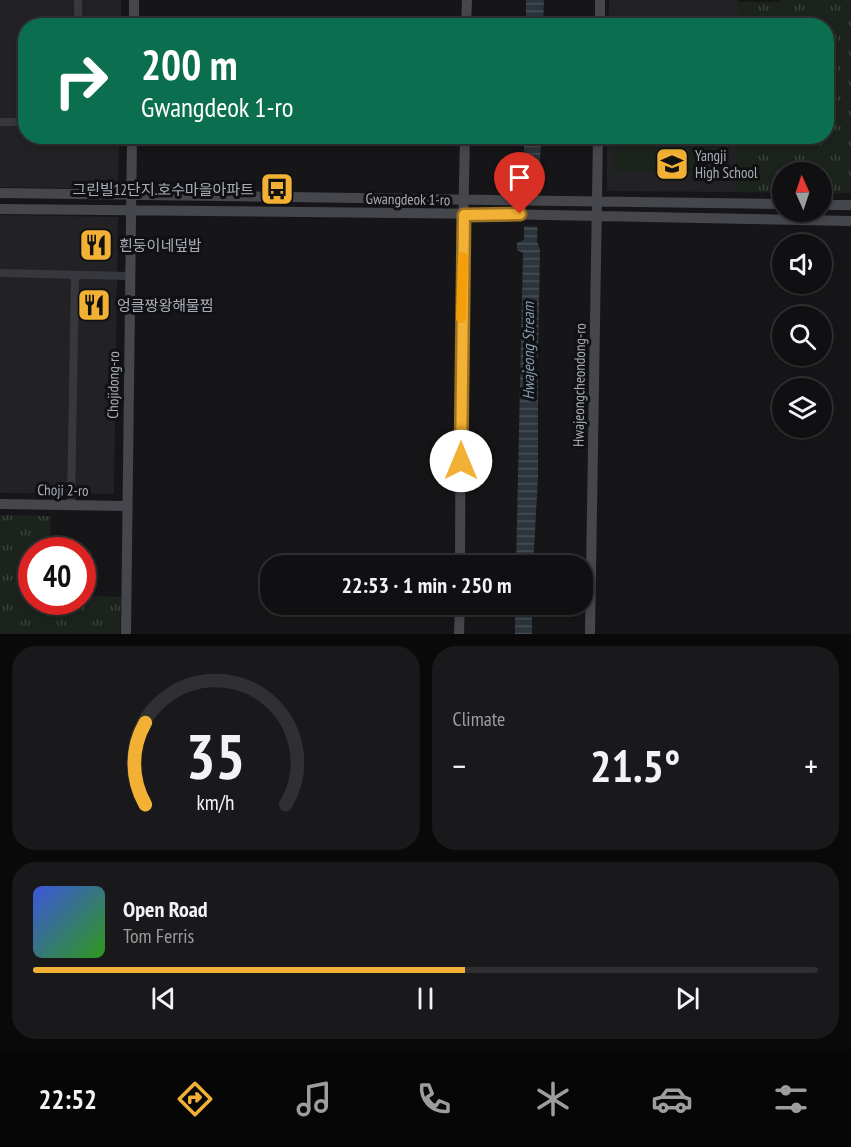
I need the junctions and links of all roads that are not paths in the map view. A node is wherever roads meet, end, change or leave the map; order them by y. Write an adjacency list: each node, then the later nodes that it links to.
1 (78, 0): 5 (street)
2 (134, 0): 6 (street)
3 (466, 0): 7 (street)
4 (600, 0): 8 (street)
5 (78, 18)
6 (134, 18)
7 (466, 18)
8 (600, 18)
9 (0, 122): 10 (street)
10 (18, 122)
11 (132, 144): 15 (street, Chojidong-ro)
12 (465, 144): 16 (street)
13 (598, 144): 17 (street, Hwajeongcheondong-ro)
14 (0, 193): 15 (street, Gwangdeok 1-ro)
15 (131, 195): 16 (street, Gwangdeok 1-ro); 22 (street, Chojidong-ro)
16 (464, 198): 17 (street, Gwangdeok 1-ro); 23 (street)
17 (597, 201): 18 (street, Gwangdeok 1-ro); 24 (street, Hwajeongcheondong-ro)
18 (772, 204)
19 (832, 204): 20 (street)
20 (851, 205)
21 (0, 209): 22 (street, Gwangdeok 1-ro)
22 (130, 211): 23 (street, Gwangdeok 1-ro); 28 (street, Chojidong-ro)
23 (464, 215): 24 (street, Gwangdeok 1-ro); 32 (street)
24 (597, 217): 25 (street, Gwangdeok 1-ro); 36 (street, Hwajeongcheondong-ro)
25 (851, 221)
26 (0, 273): 27 (street)
27 (75, 275): 28 (street); 30 (street)
28 (129, 276): 31 (street, Chojidong-ro)
29 (0, 504): 30 (street, Choji 2-ro)
30 (71, 505): 31 (street, Choji 2-ro)
31 (126, 506): 34 (street, Chojidong-ro)
32 (460, 555)
33 (460, 615): 35 (street)
34 (126, 634)
35 (459, 634)
36 (590, 634)

